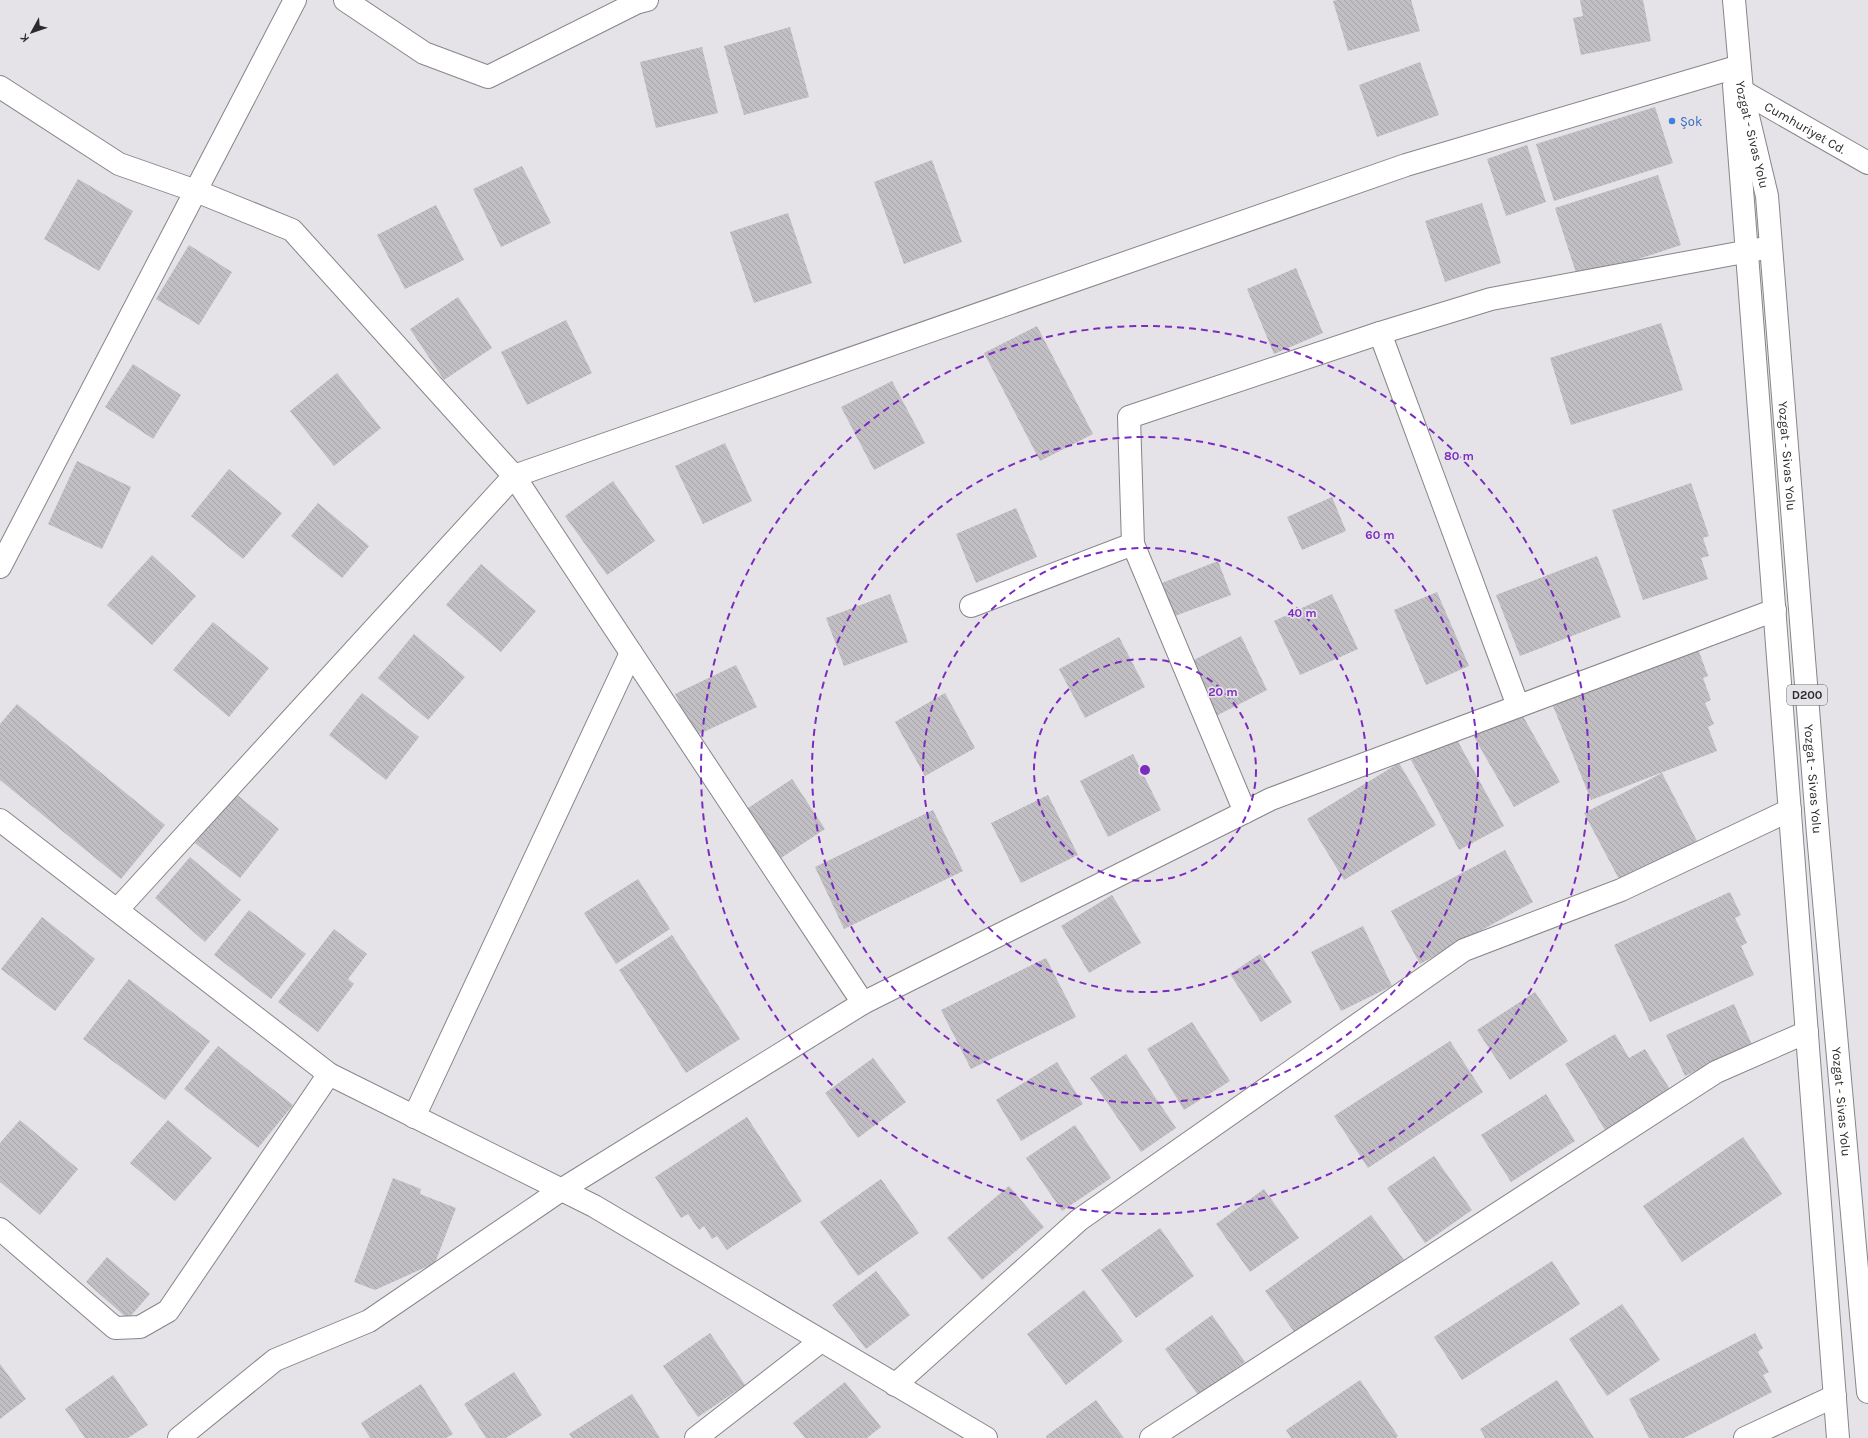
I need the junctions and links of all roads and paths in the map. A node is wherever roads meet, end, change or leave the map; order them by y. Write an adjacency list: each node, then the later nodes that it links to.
1 (295, 0): 10 (main road)
2 (344, 0): 3 (main road)
3 (647, 0)
4 (1726, 0): 6 (main road)
5 (1734, 0): 8 (main road, Yozgat - Sivas Yolu / D200)
6 (1733, 68): 8 (main road); 12 (main road); 14 (main road)
7 (0, 87): 10 (main road)
8 (1742, 91): 9 (main road, Cumhuriyet Cd.); 11 (main road, Yozgat - Sivas Yolu / D200)
9 (1868, 163)
10 (196, 191): 14 (main road); 16 (main road)
11 (1771, 247): 12 (main road); 33 (main road, Yozgat - Sivas Yolu / D200)
12 (1747, 251): 13 (main road); 18 (main road)
13 (1380, 333): 15 (main road); 20 (main road)
14 (514, 476): 19 (main road); 24 (main road)
15 (1133, 544): 17 (main road); 22 (main road)
16 (0, 567)
17 (971, 606)
18 (1774, 610): 20 (main road); 21 (main road)
19 (630, 653): 25 (main road); 28 (main road)
20 (1518, 706): 22 (main road)
21 (1790, 810): 26 (main road); 32 (main road)
22 (1245, 812): 25 (main road)
23 (0, 820): 24 (main road)
24 (117, 910): 27 (main road)
25 (863, 1003): 29 (main road)
26 (1807, 1032): 34 (main road); 38 (main road)
27 (329, 1074): 28 (main road); 30 (main road)
28 (414, 1117): 29 (main road)
29 (561, 1190): 31 (main road); 35 (main road)
30 (0, 1229)
31 (821, 1340): 32 (main road); 36 (main road)
32 (895, 1384): 37 (main road)
33 (1868, 1392)
34 (1835, 1396): 39 (main road); 40 (main road)
35 (179, 1438)
36 (696, 1438)
37 (986, 1438)
38 (1151, 1438)
39 (1745, 1438)
40 (1838, 1438)

